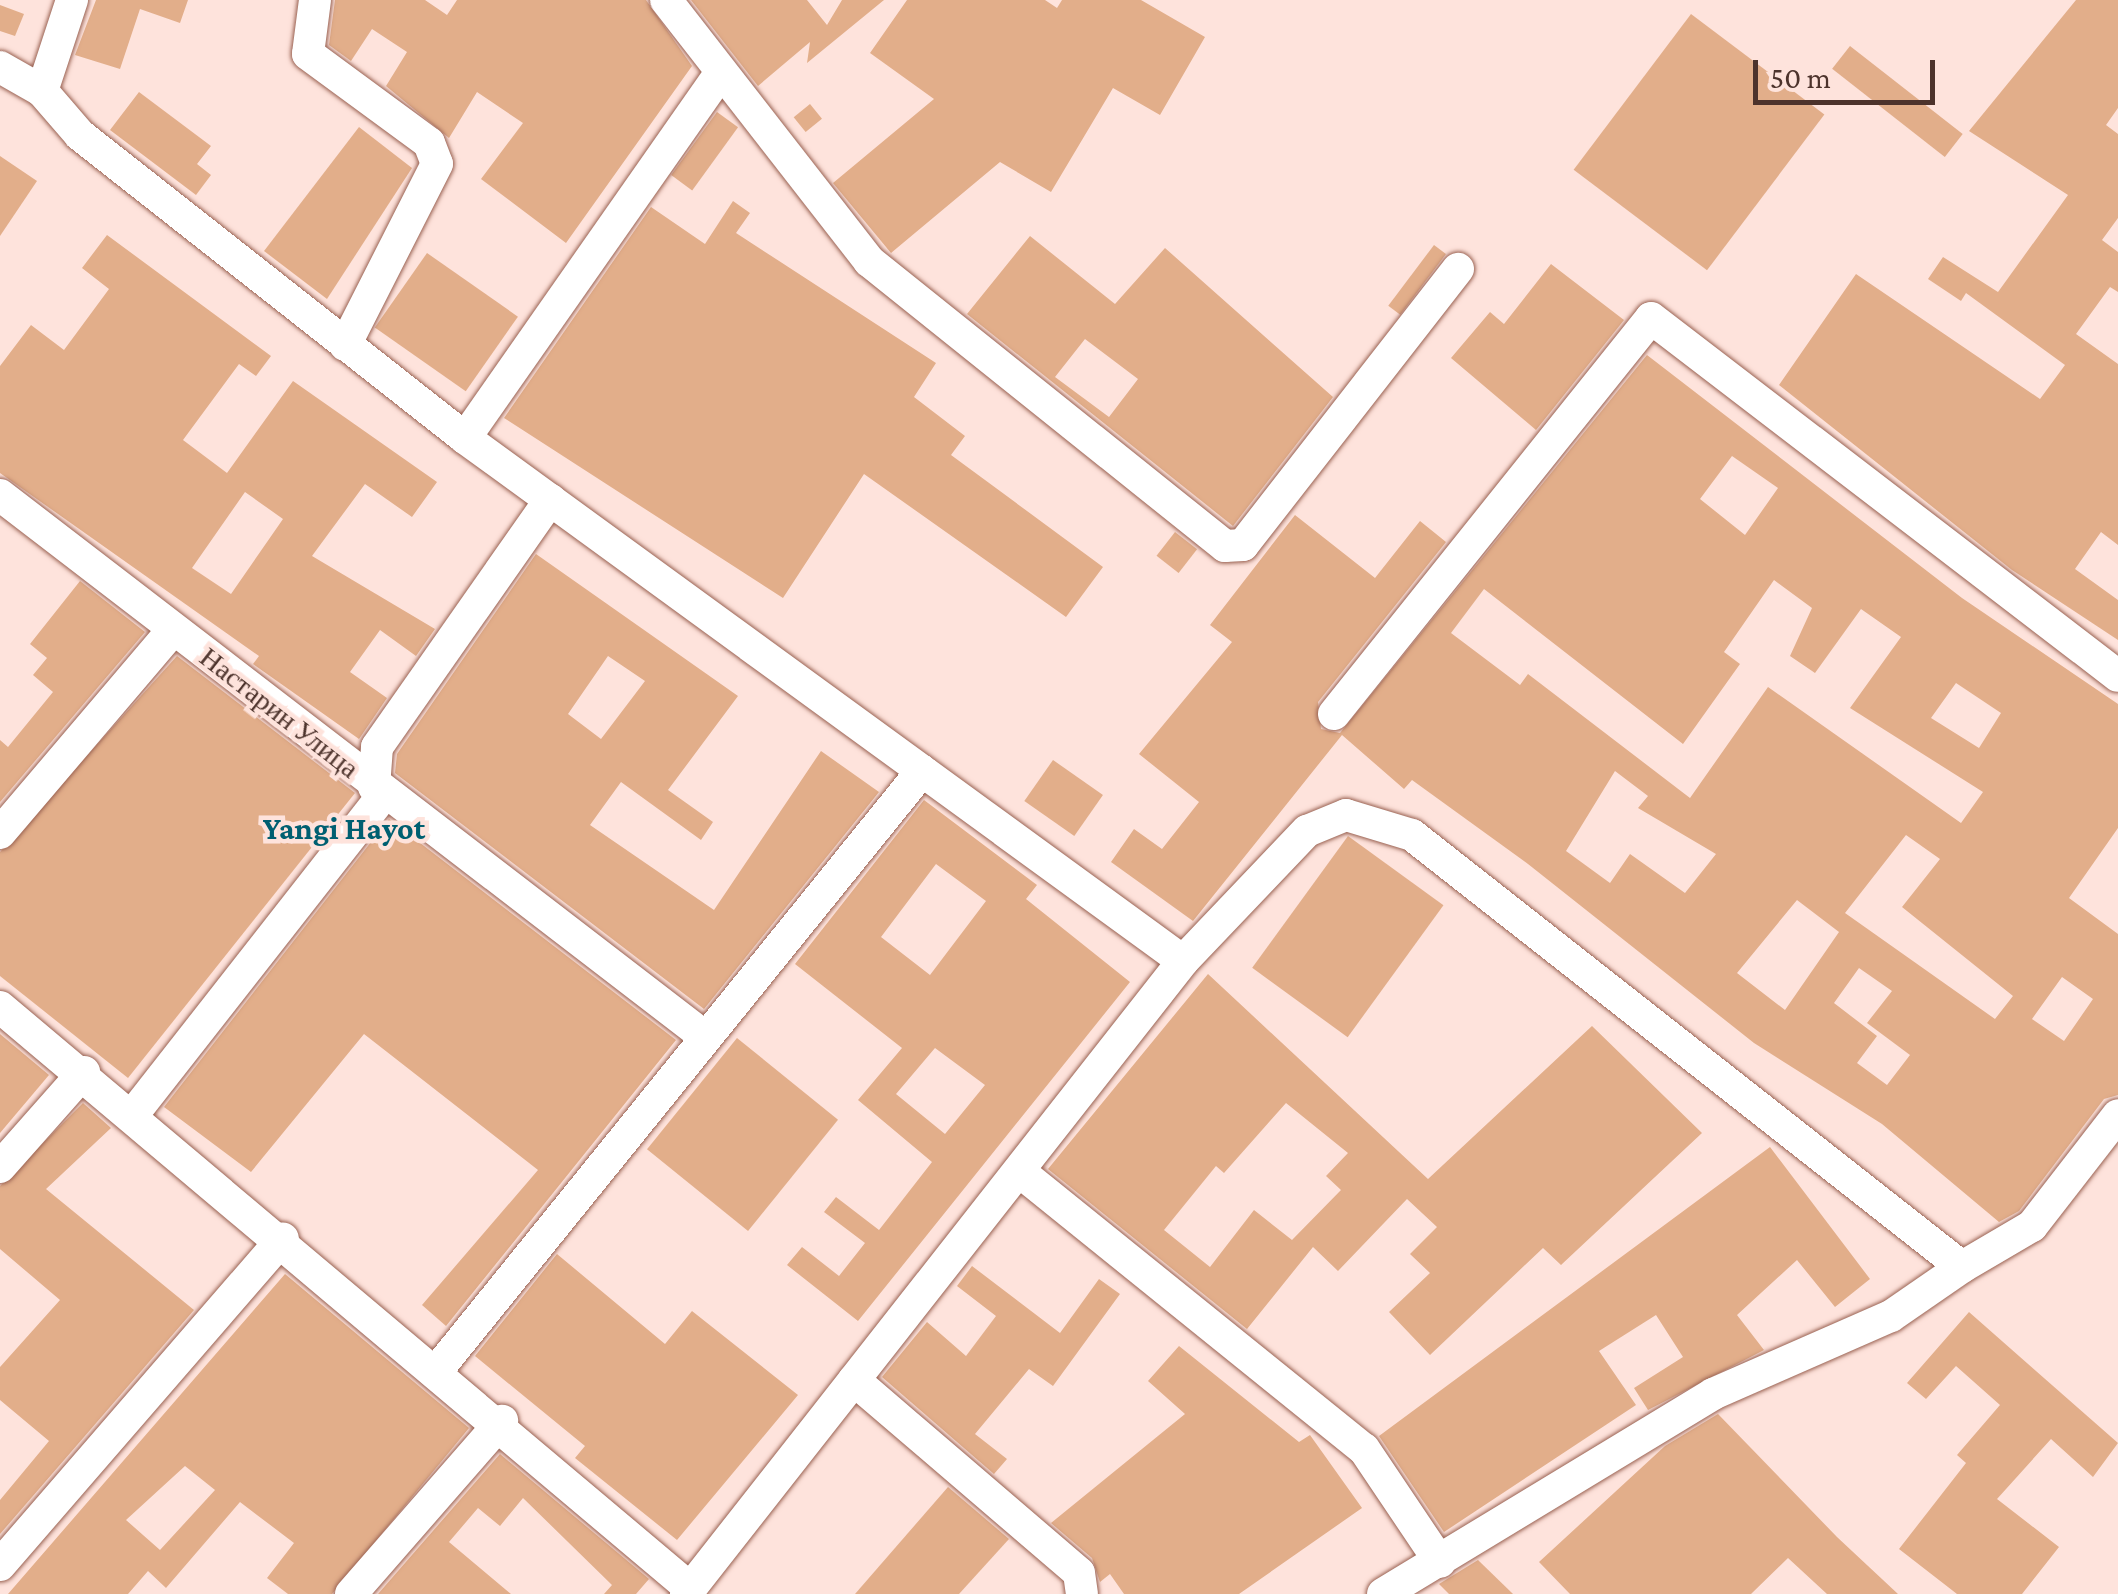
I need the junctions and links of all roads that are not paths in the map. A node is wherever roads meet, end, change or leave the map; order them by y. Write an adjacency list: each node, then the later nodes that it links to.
1 (72, 0): 6 (street)
2 (316, 0): 8 (street)
3 (666, 0): 5 (street)
4 (0, 66): 6 (street)
5 (719, 75): 7 (street); 9 (street)
6 (42, 91): 8 (street)
7 (1458, 269)
8 (345, 345): 9 (street)
9 (464, 438): 11 (street)
10 (0, 495): 12 (street, Настарин Улица)
11 (550, 500): 15 (street); 16 (street)
12 (172, 631): 16 (street, Настарин Улица); 17 (street)
13 (2118, 676): 14 (street)
14 (1334, 714)
15 (922, 771): 18 (street); 20 (street)
16 (379, 791): 20 (street, Настарин Улица); 22 (street)
17 (0, 833)
18 (1183, 961): 25 (street); 27 (street)
19 (0, 1007): 21 (street)
20 (704, 1036): 28 (street)
21 (84, 1072): 22 (street); 24 (street)
22 (134, 1114): 26 (street)
23 (2118, 1115): 27 (street)
24 (0, 1167)
25 (1019, 1170): 29 (street); 31 (street)
26 (283, 1238): 28 (street); 32 (street)
27 (1962, 1267): 31 (street)
28 (439, 1368): 30 (street)
29 (854, 1380): 33 (street); 35 (street)
30 (502, 1421): 33 (street); 34 (street)
31 (1440, 1562): 36 (street)
32 (0, 1565)
33 (688, 1591)
34 (350, 1594)
35 (1082, 1594)
36 (1383, 1594)

